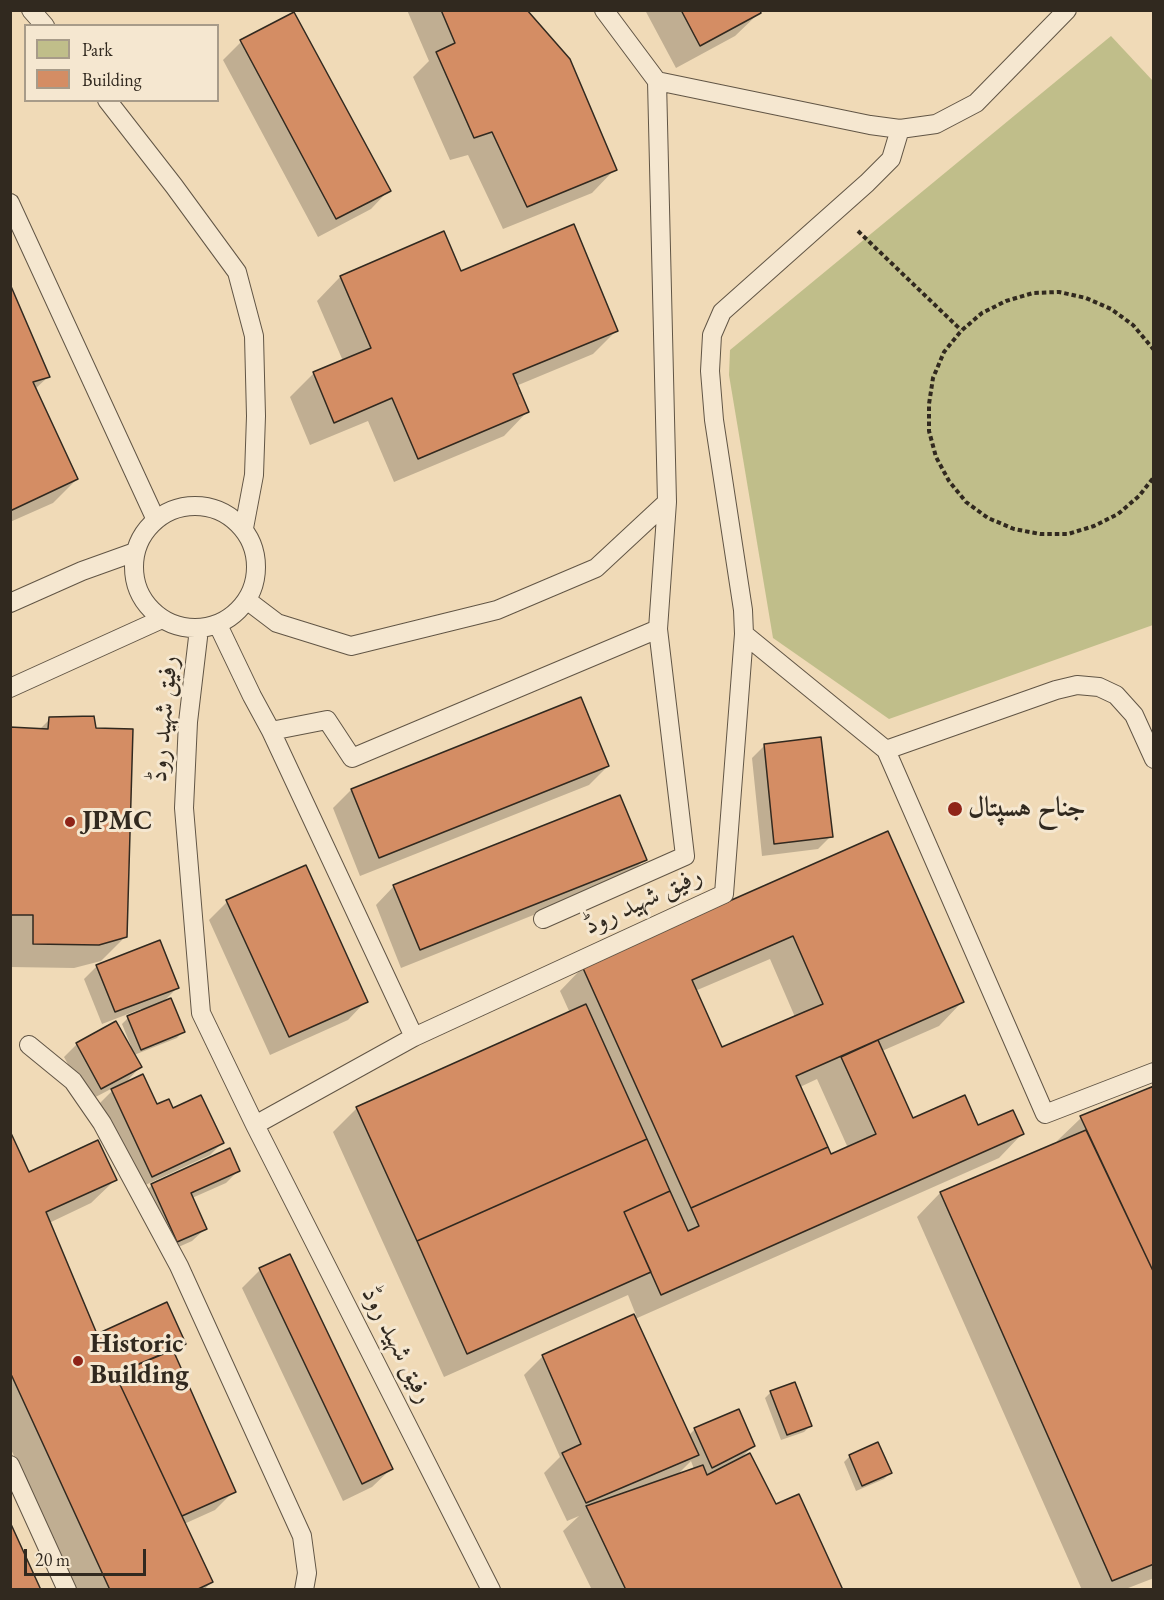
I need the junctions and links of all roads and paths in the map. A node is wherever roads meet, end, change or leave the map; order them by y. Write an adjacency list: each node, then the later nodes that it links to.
1 (31, 10): 4 (lane)
2 (604, 10): 5 (lane)
3 (1066, 10): 7 (lane)
4 (43, 24)
5 (657, 81): 7 (lane); 13 (lane)
6 (109, 102): 15 (lane)
7 (900, 129): 9 (lane)
8 (10, 203): 14 (lane)
9 (836, 210): 10 (path); 23 (lane)
10 (961, 331): 11 (path); 12 (path)
11 (1154, 350)
12 (1154, 477)
13 (667, 502): 17 (lane); 22 (lane)
14 (156, 520): 15 (lane); 16 (lane)
15 (243, 528): 17 (lane)
16 (135, 552): 18 (lane); 19 (lane)
17 (248, 601): 20 (lane)
18 (10, 603)
19 (162, 619): 21 (lane); 24 (lane)
20 (218, 625): 21 (lane); 25 (lane)
21 (199, 629): 32 (lane, رفیق شہید روڈ)
22 (658, 629): 25 (lane); 28 (lane)
23 (744, 634): 26 (lane); 29 (lane, رفیق شہید روڈ)
24 (10, 688)
25 (271, 731): 29 (lane)
26 (886, 750): 27 (lane); 31 (lane)
27 (1154, 759)
28 (543, 919)
29 (414, 1036): 32 (lane, رفیق شہید روڈ)
30 (29, 1045): 35 (lane)
31 (1154, 1072)
32 (255, 1125): 36 (lane, رفیق شہید روڈ)
33 (10, 1465): 34 (lane)
34 (68, 1590)
35 (304, 1590)
36 (491, 1590)

